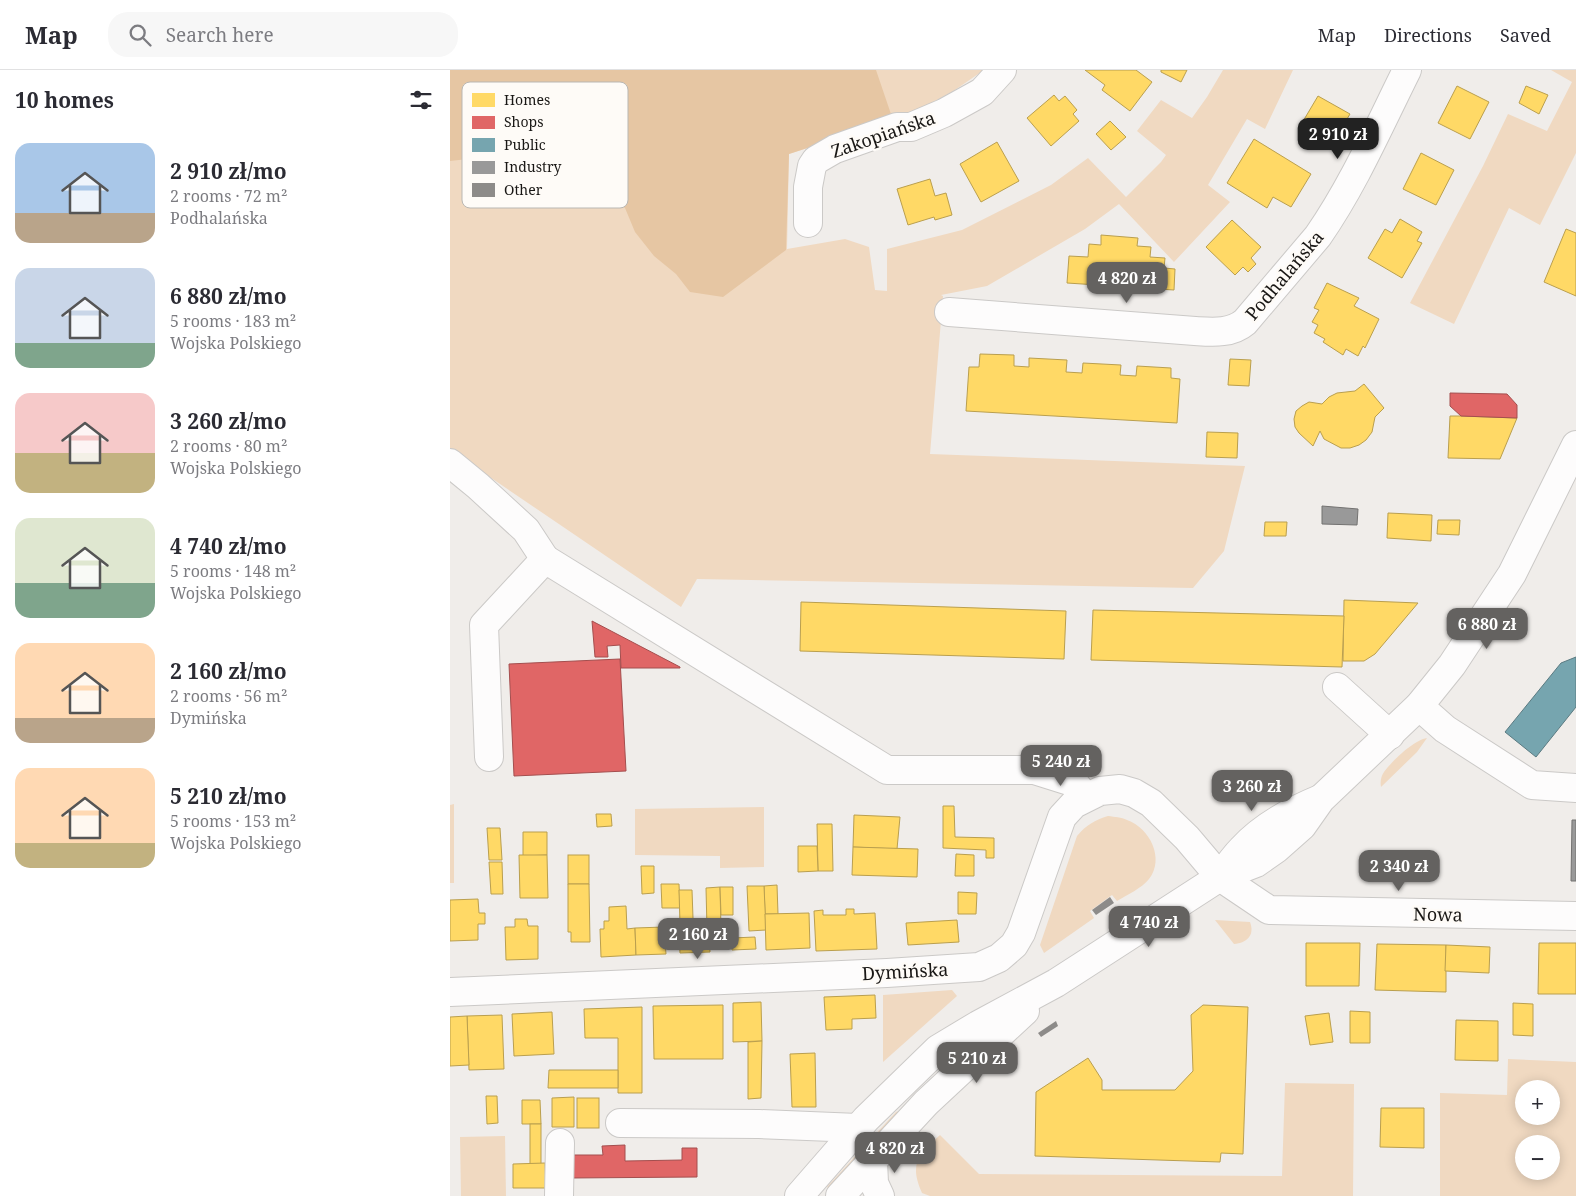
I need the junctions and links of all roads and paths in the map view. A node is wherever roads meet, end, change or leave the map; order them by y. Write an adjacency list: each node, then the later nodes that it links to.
1 (1002, 70): 3 (street, Zakopiańska)
2 (1406, 70): 4 (street, Podhalańska)
3 (808, 224)
4 (949, 312)
5 (1576, 445): 9 (street)
6 (450, 463): 7 (street)
7 (545, 559): 11 (street); 13 (street)
8 (1337, 687): 10 (street)
9 (1419, 706): 10 (street); 12 (street)
10 (1390, 735): 14 (street)
11 (489, 757)
12 (1576, 788)
13 (1086, 797): 14 (street, Dymińska); 17 (street, Dymińska)
14 (1220, 876): 15 (street, Nowa); 16 (street)
15 (1576, 916)
16 (1056, 983): 19 (street); 21 (street)
17 (450, 992)
18 (620, 1123): 19 (street)
19 (858, 1128): 23 (street)
20 (560, 1143): 22 (street)
21 (873, 1161): 24 (street); 25 (street)
22 (559, 1196)
23 (798, 1196)
24 (840, 1196)
25 (880, 1196)

